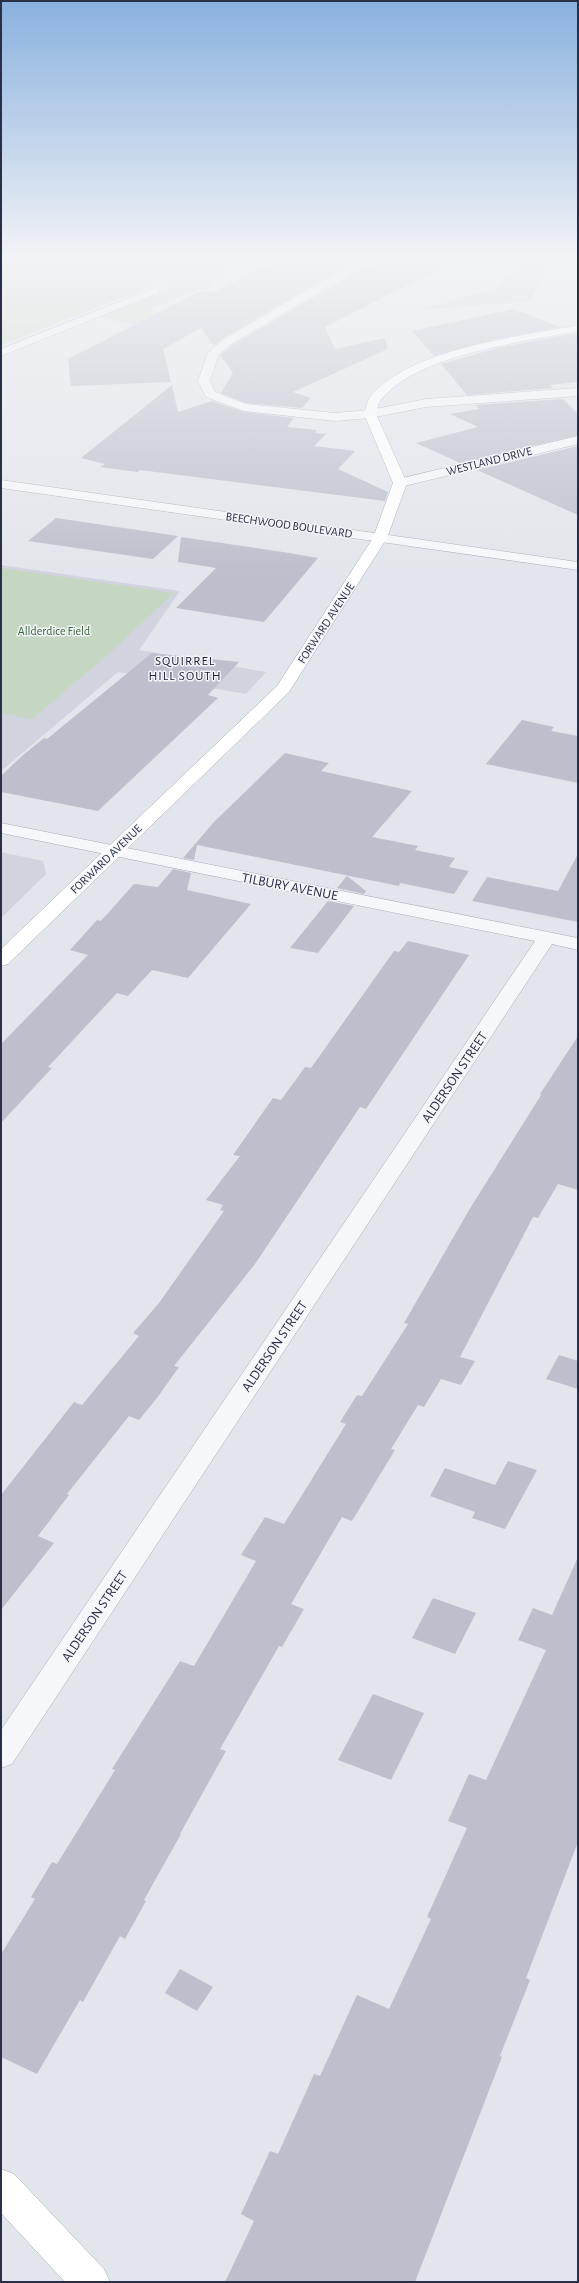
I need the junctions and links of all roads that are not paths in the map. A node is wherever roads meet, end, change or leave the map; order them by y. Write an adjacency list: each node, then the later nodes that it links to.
1 (211, 363): 4 (street)
2 (432, 363): 4 (main road)
3 (578, 392): 4 (street)
4 (370, 414): 6 (main road)
5 (578, 440): 6 (street, WESTLAND DRIVE)
6 (400, 483): 8 (main road, FORWARD AVENUE)
7 (1, 484): 8 (street, BEECHWOOD BOULEVARD)
8 (380, 538): 9 (street, BEECHWOOD BOULEVARD); 11 (main road, FORWARD AVENUE)
9 (578, 566)
10 (1, 828): 11 (street, TILBURY AVENUE)
11 (114, 851): 12 (street, TILBURY AVENUE); 14 (main road, FORWARD AVENUE)
12 (547, 937): 13 (street, TILBURY AVENUE); 15 (street, ALDERSON STREET)
13 (578, 944)
14 (1, 960)
15 (1, 1755)
16 (1, 2187): 17 (main road)
17 (91, 2282)

